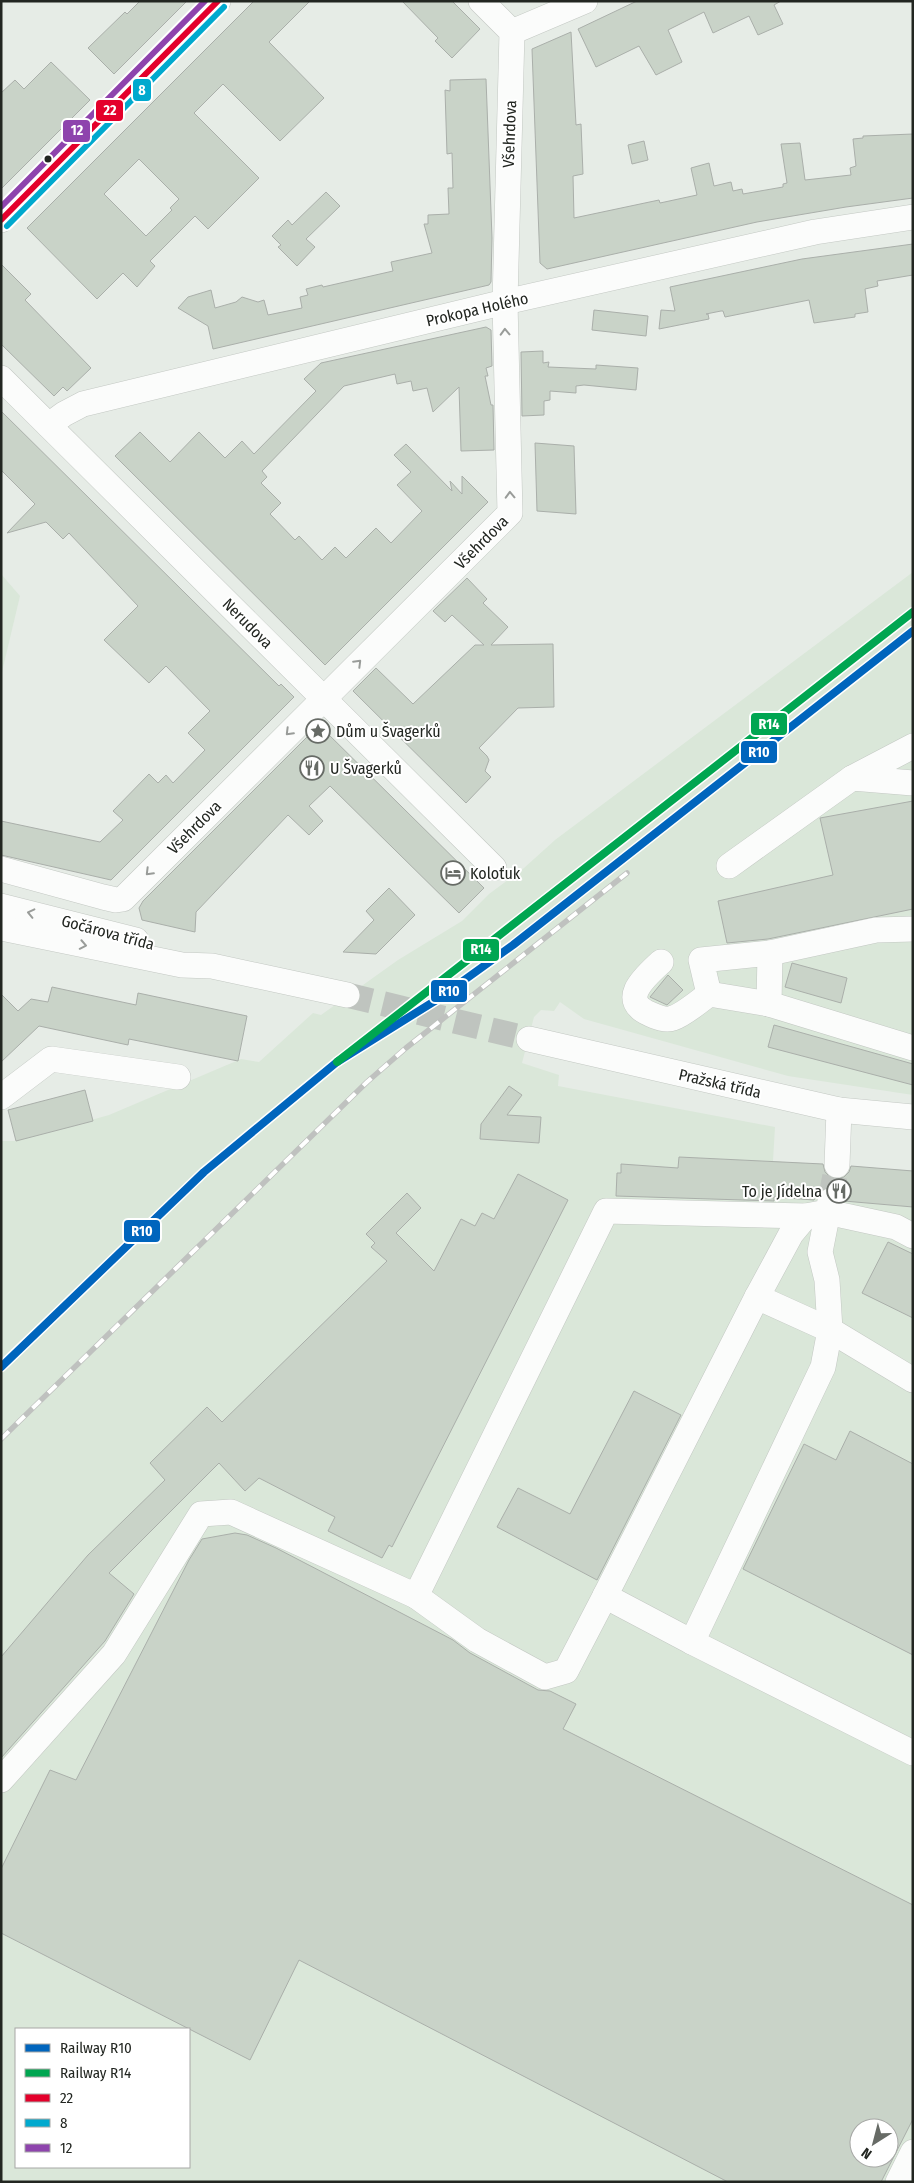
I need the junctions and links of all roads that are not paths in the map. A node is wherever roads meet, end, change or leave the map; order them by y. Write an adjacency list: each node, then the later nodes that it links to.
1 (218, 1): 6 (street)
2 (482, 1): 4 (street)
3 (585, 1): 4 (street)
4 (512, 32): 7 (street, Všehrdova)
5 (913, 217): 7 (street, Prokopa Holého)
6 (1, 220)
7 (504, 302): 9 (street, Prokopa Holého); 10 (street, Všehrdova, one-way to 7)
8 (1, 378): 9 (street, Nerudova)
9 (49, 425): 10 (street, Nerudova)
10 (323, 698): 15 (street, Nerudova); 17 (street, Všehrdova, one-way to 17)
11 (913, 746): 12 (street)
12 (852, 778): 13 (street); 14 (street)
13 (913, 783)
14 (729, 866)
15 (494, 868)
16 (1, 869): 17 (street, Gočárova třída)
17 (123, 898)
18 (1, 906): 23 (street, Gočárova třída, one-way to 18)
19 (1, 928): 23 (street, Gočárova třída, one-way to 23)
20 (913, 929): 21 (street)
21 (770, 953): 24 (street); 26 (street)
22 (661, 962): 24 (street)
23 (212, 966): 25 (street, Gočárova třída)
24 (709, 994): 26 (street)
25 (347, 995)
26 (769, 1004): 28 (street)
27 (529, 1039): 31 (street, Pražská třída)
28 (913, 1048)
29 (178, 1077): 30 (street)
30 (1, 1097)
31 (839, 1110): 32 (street, Pražská třída); 33 (street)
32 (913, 1117)
33 (837, 1165)
34 (821, 1210): 35 (street); 36 (street); 37 (street); 39 (street)
35 (913, 1236)
36 (756, 1297): 37 (street); 40 (street)
37 (830, 1330): 38 (street); 41 (street)
38 (913, 1380)
39 (416, 1596): 40 (street); 43 (street)
40 (605, 1596): 41 (street)
41 (692, 1642): 42 (street)
42 (913, 1753)
43 (1, 1780)
44 (913, 2152): 45 (street)
45 (898, 2182)

